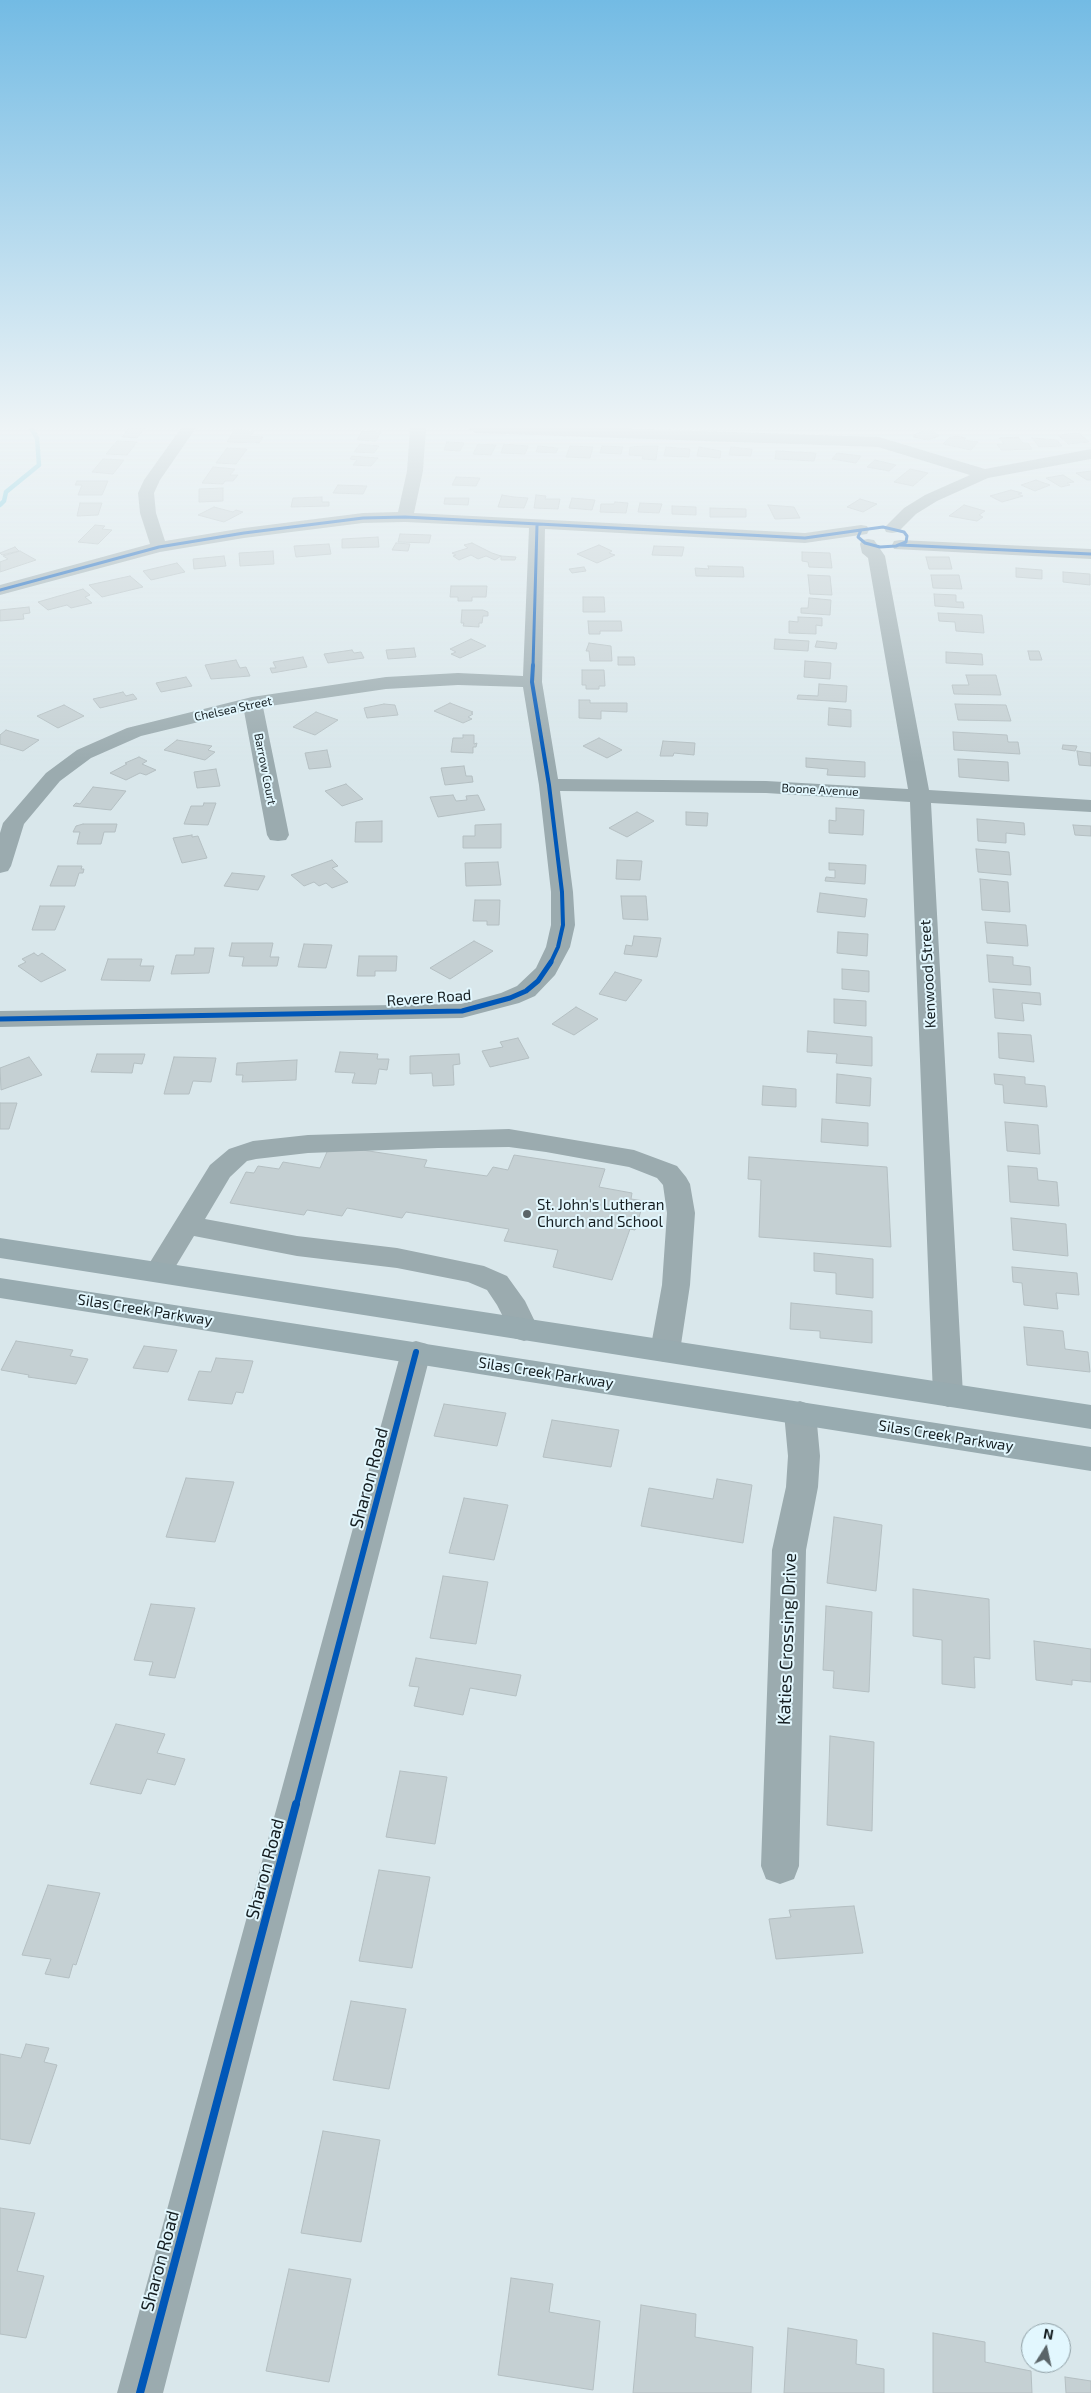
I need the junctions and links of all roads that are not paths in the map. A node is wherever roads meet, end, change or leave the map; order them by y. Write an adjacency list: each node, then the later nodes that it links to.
1 (157, 540): 8 (street)
2 (208, 540): 8 (street)
3 (537, 540): 11 (street, Revere Road)
4 (816, 540): 7 (street)
5 (880, 540): 7 (street)
6 (883, 540): 7 (street)
7 (881, 543): 9 (street); 14 (street, Kenwood Street)
8 (159, 547): 10 (street)
9 (1091, 554)
10 (0, 590)
11 (532, 682): 12 (street, Chelsea Street); 13 (street, Revere Road)
12 (252, 704): 16 (street, Chelsea Street); 17 (street, Barrow Court)
13 (549, 785): 14 (street, Boone Avenue); 19 (street, Revere Road)
14 (920, 796): 15 (street, Boone Avenue); 27 (street, Kenwood Street)
15 (1091, 806)
16 (7, 822): 18 (street, Chelsea Street)
17 (278, 834)
18 (0, 866)
19 (0, 1019)
20 (187, 1225): 22 (street); 24 (street); 25 (street)
21 (0, 1248): 22 (main road)
22 (158, 1272): 24 (main road)
23 (0, 1288): 26 (main road, Silas Creek Parkway)
24 (524, 1330): 25 (main road)
25 (665, 1351): 27 (main road)
26 (416, 1352): 28 (main road, Silas Creek Parkway); 32 (street, Sharon Road)
27 (948, 1395): 29 (main road)
28 (800, 1413): 30 (main road, Silas Creek Parkway); 31 (street, Katies Crossing Drive)
29 (1091, 1417)
30 (1091, 1458)
31 (780, 1866)
32 (140, 2393)

